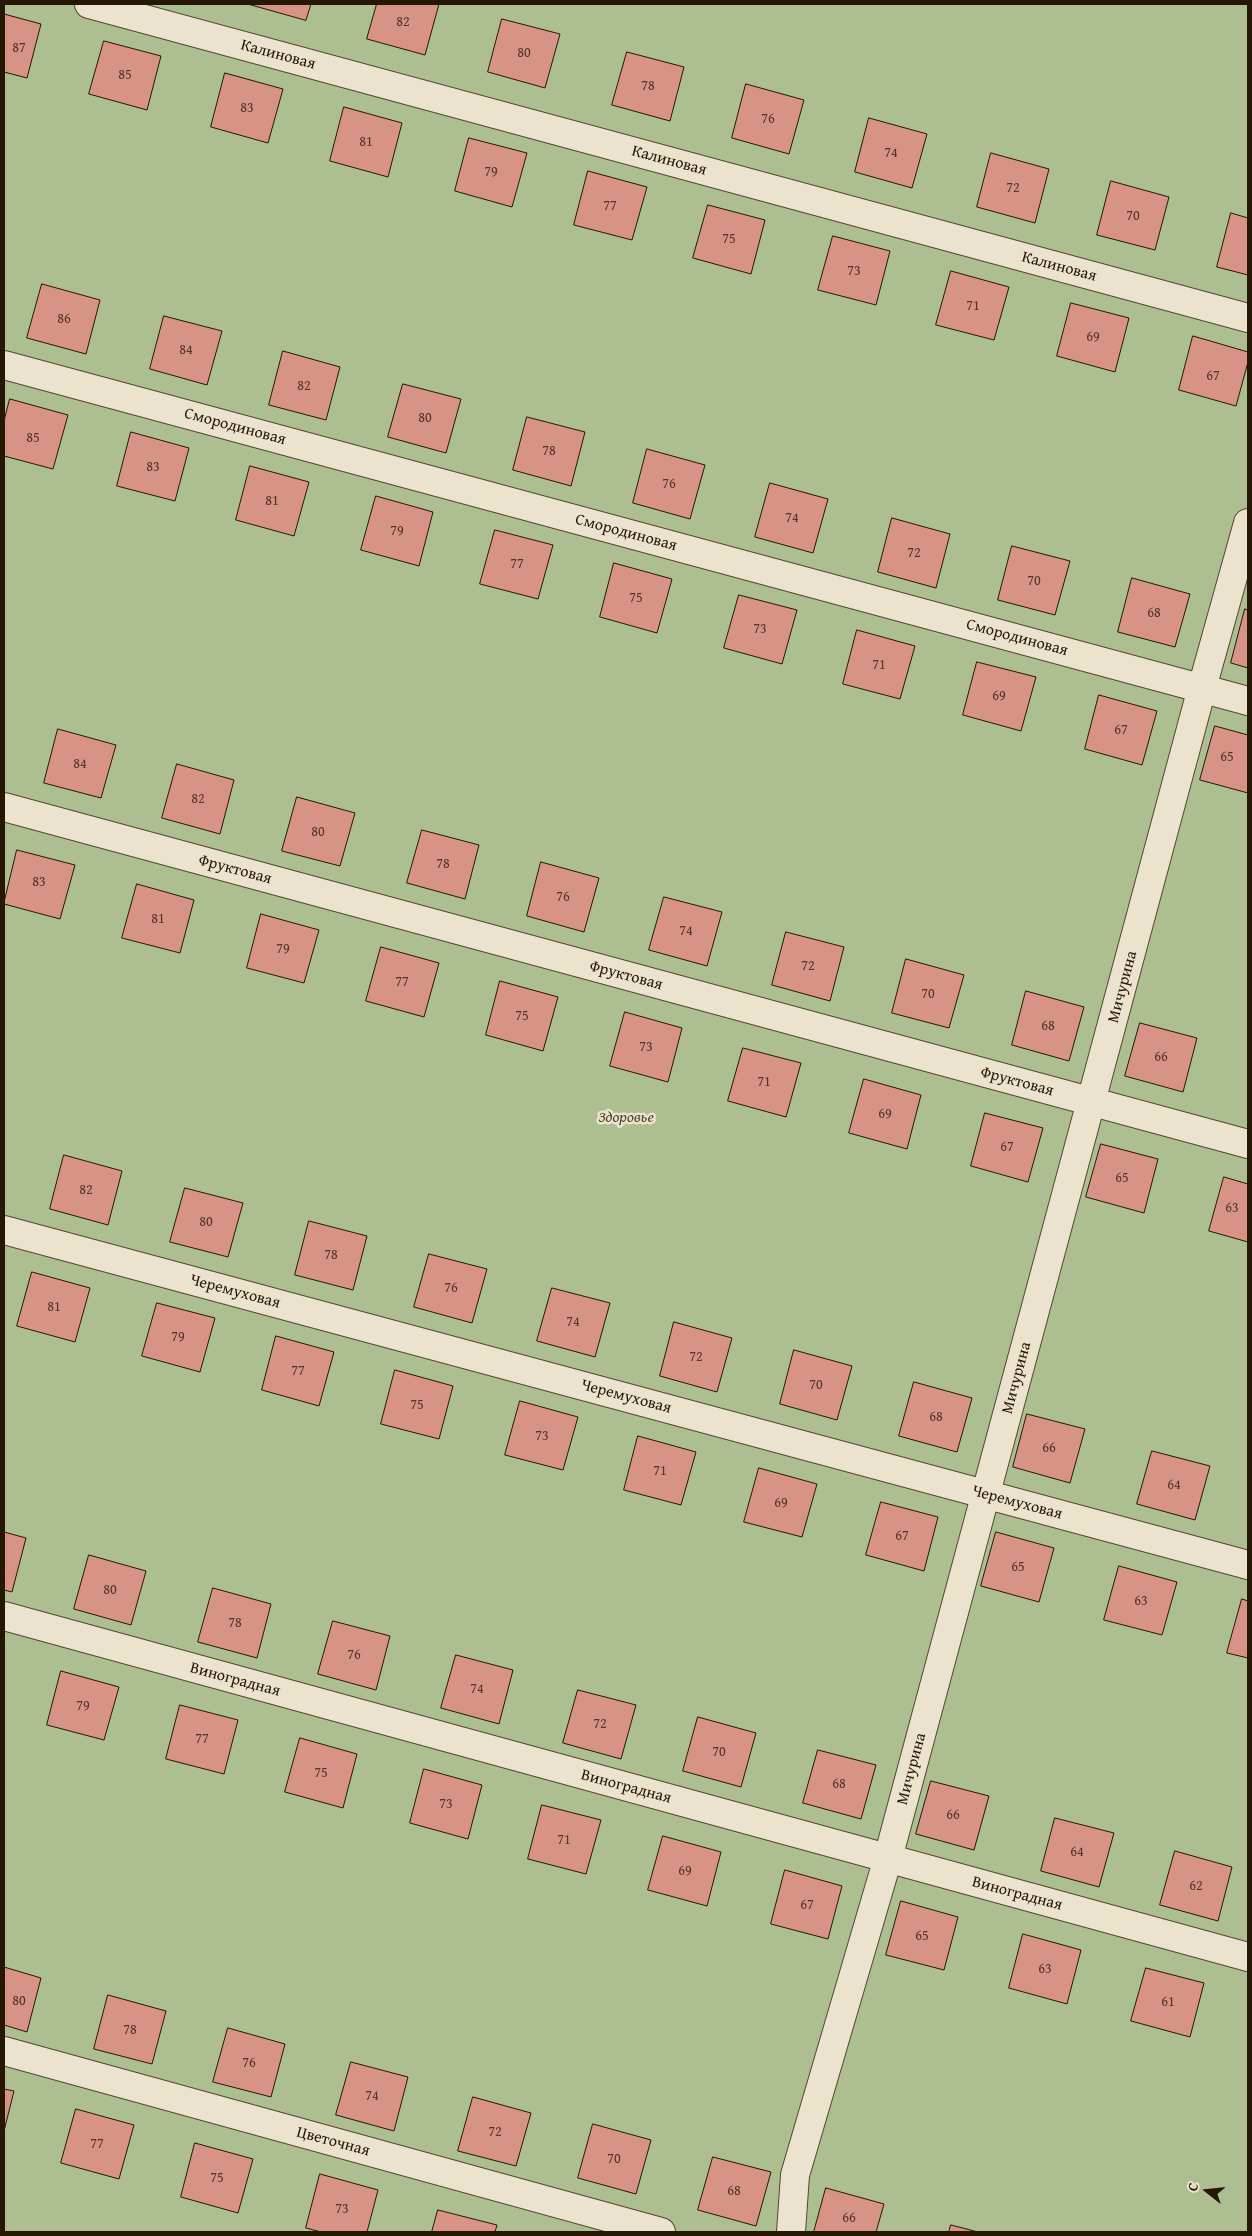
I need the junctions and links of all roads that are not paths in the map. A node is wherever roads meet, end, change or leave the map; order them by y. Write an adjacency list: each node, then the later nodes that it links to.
1 (89, 4): 2 (street, Калиновая)
2 (1248, 318)
3 (4, 364): 5 (street, Смородиновая)
4 (1248, 523): 5 (street, Мичурина)
5 (1202, 688): 6 (street, Смородиновая); 8 (street, Мичурина)
6 (1248, 701)
7 (4, 807): 8 (street, Фруктовая)
8 (1092, 1102): 9 (street, Фруктовая); 11 (street, Мичурина)
9 (1248, 1144)
10 (4, 1230): 11 (street, Черемуховая)
11 (985, 1494): 12 (street, Черемуховая); 14 (street, Мичурина)
12 (1248, 1565)
13 (4, 1616): 14 (street, Виноградная)
14 (888, 1858): 15 (street, Виноградная); 18 (street, Мичурина)
15 (1248, 1957)
16 (4, 2051): 17 (street, Цветочная)
17 (661, 2232)
18 (790, 2232)

